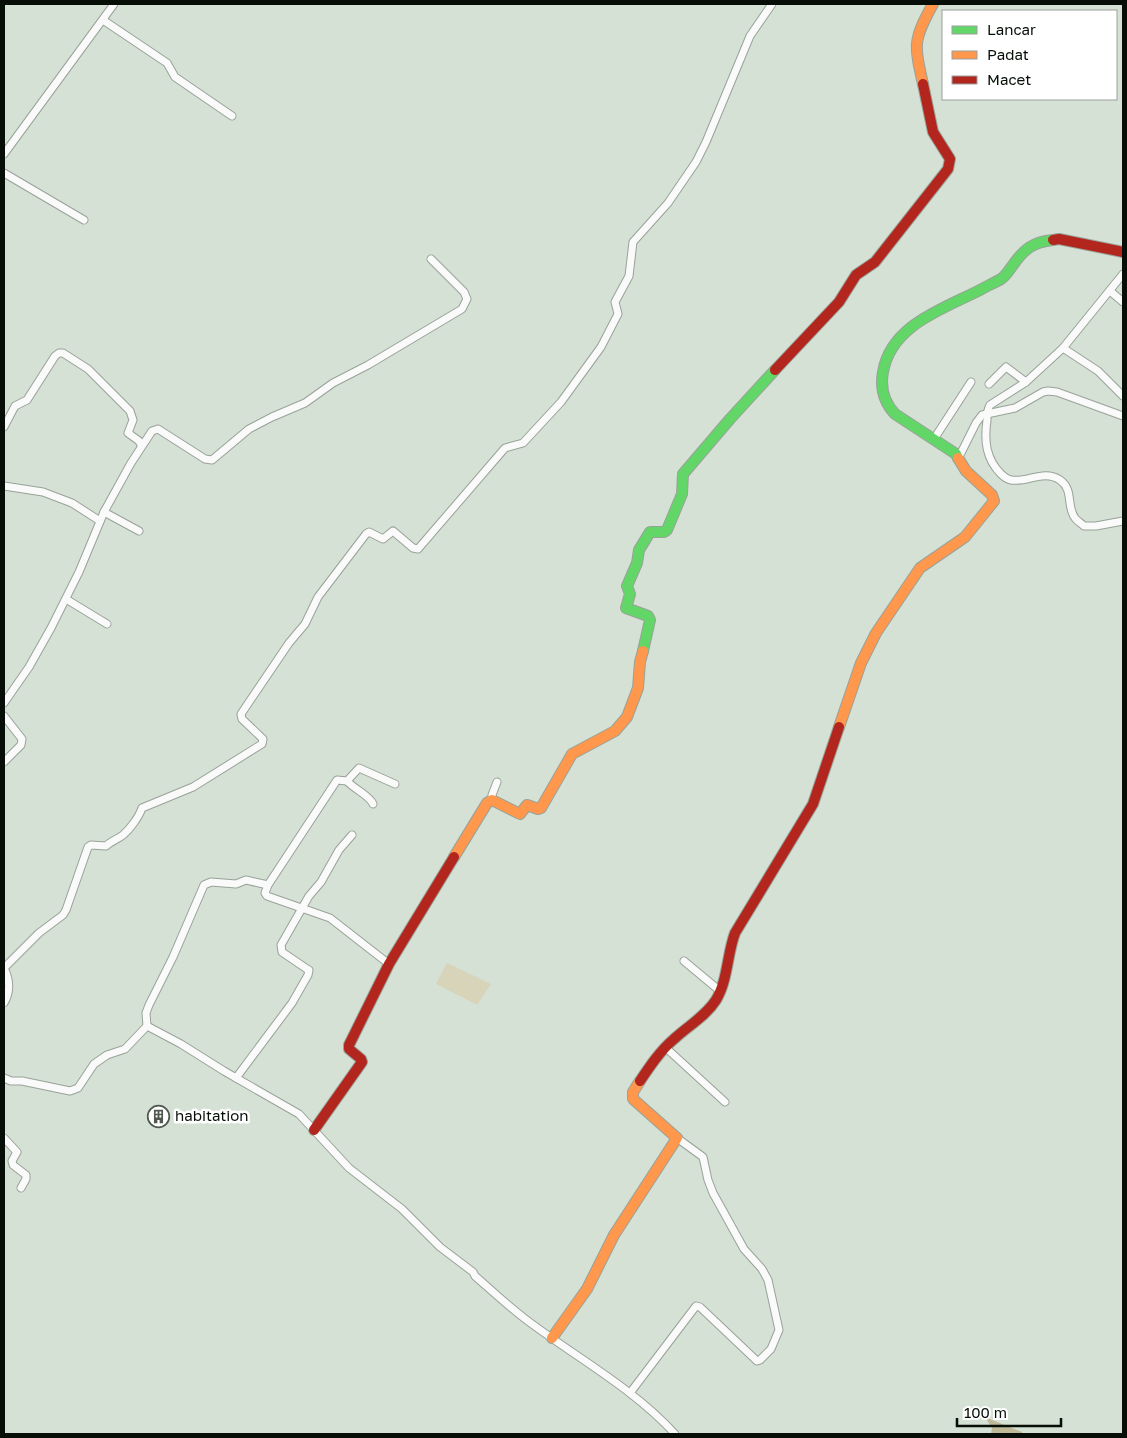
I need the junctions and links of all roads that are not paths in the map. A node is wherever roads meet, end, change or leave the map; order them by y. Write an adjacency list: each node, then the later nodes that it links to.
1 (114, 4): 4 (street)
2 (772, 4): 45 (street)
3 (933, 4): 38 (street)
4 (102, 20): 5 (street); 6 (street)
5 (232, 116)
6 (4, 154)
7 (4, 173): 8 (street)
8 (84, 220)
9 (1123, 252): 22 (street)
10 (431, 259): 23 (street)
11 (1123, 274): 12 (street)
12 (1110, 290): 13 (street); 14 (street)
13 (1123, 302)
14 (1063, 348): 16 (street); 18 (street)
15 (971, 382): 22 (street)
16 (1026, 382): 17 (street); 19 (street)
17 (989, 384)
18 (1123, 396)
19 (987, 413): 20 (street); 24 (street); 28 (street)
20 (1123, 416)
21 (4, 427): 23 (street)
22 (934, 439): 24 (street)
23 (141, 445): 26 (street)
24 (959, 457): 46 (street)
25 (4, 486): 27 (street)
26 (104, 512): 27 (street); 29 (street)
27 (100, 521): 30 (street)
28 (1123, 521)
29 (139, 531)
30 (66, 599): 31 (street); 32 (street)
31 (107, 624)
32 (4, 703)
33 (4, 716): 34 (street)
34 (4, 762)
35 (347, 781): 37 (street); 39 (street); 41 (street)
36 (497, 782): 38 (street)
37 (395, 784)
38 (492, 800): 44 (street)
39 (373, 804)
40 (352, 835): 42 (street)
41 (268, 885): 42 (street); 48 (street)
42 (301, 907): 44 (street); 51 (street)
43 (684, 961): 46 (street)
44 (389, 964): 53 (street)
45 (4, 968): 47 (street)
46 (720, 991): 49 (street)
47 (4, 1005)
48 (147, 1026): 50 (street); 51 (street)
49 (665, 1047): 52 (street); 55 (street)
50 (4, 1078)
51 (236, 1078): 53 (street)
52 (725, 1102)
53 (314, 1130): 57 (street)
54 (4, 1138): 56 (street)
55 (677, 1138): 57 (street); 58 (street)
56 (21, 1188)
57 (552, 1338): 58 (street)
58 (630, 1393): 59 (street)
59 (675, 1434)

